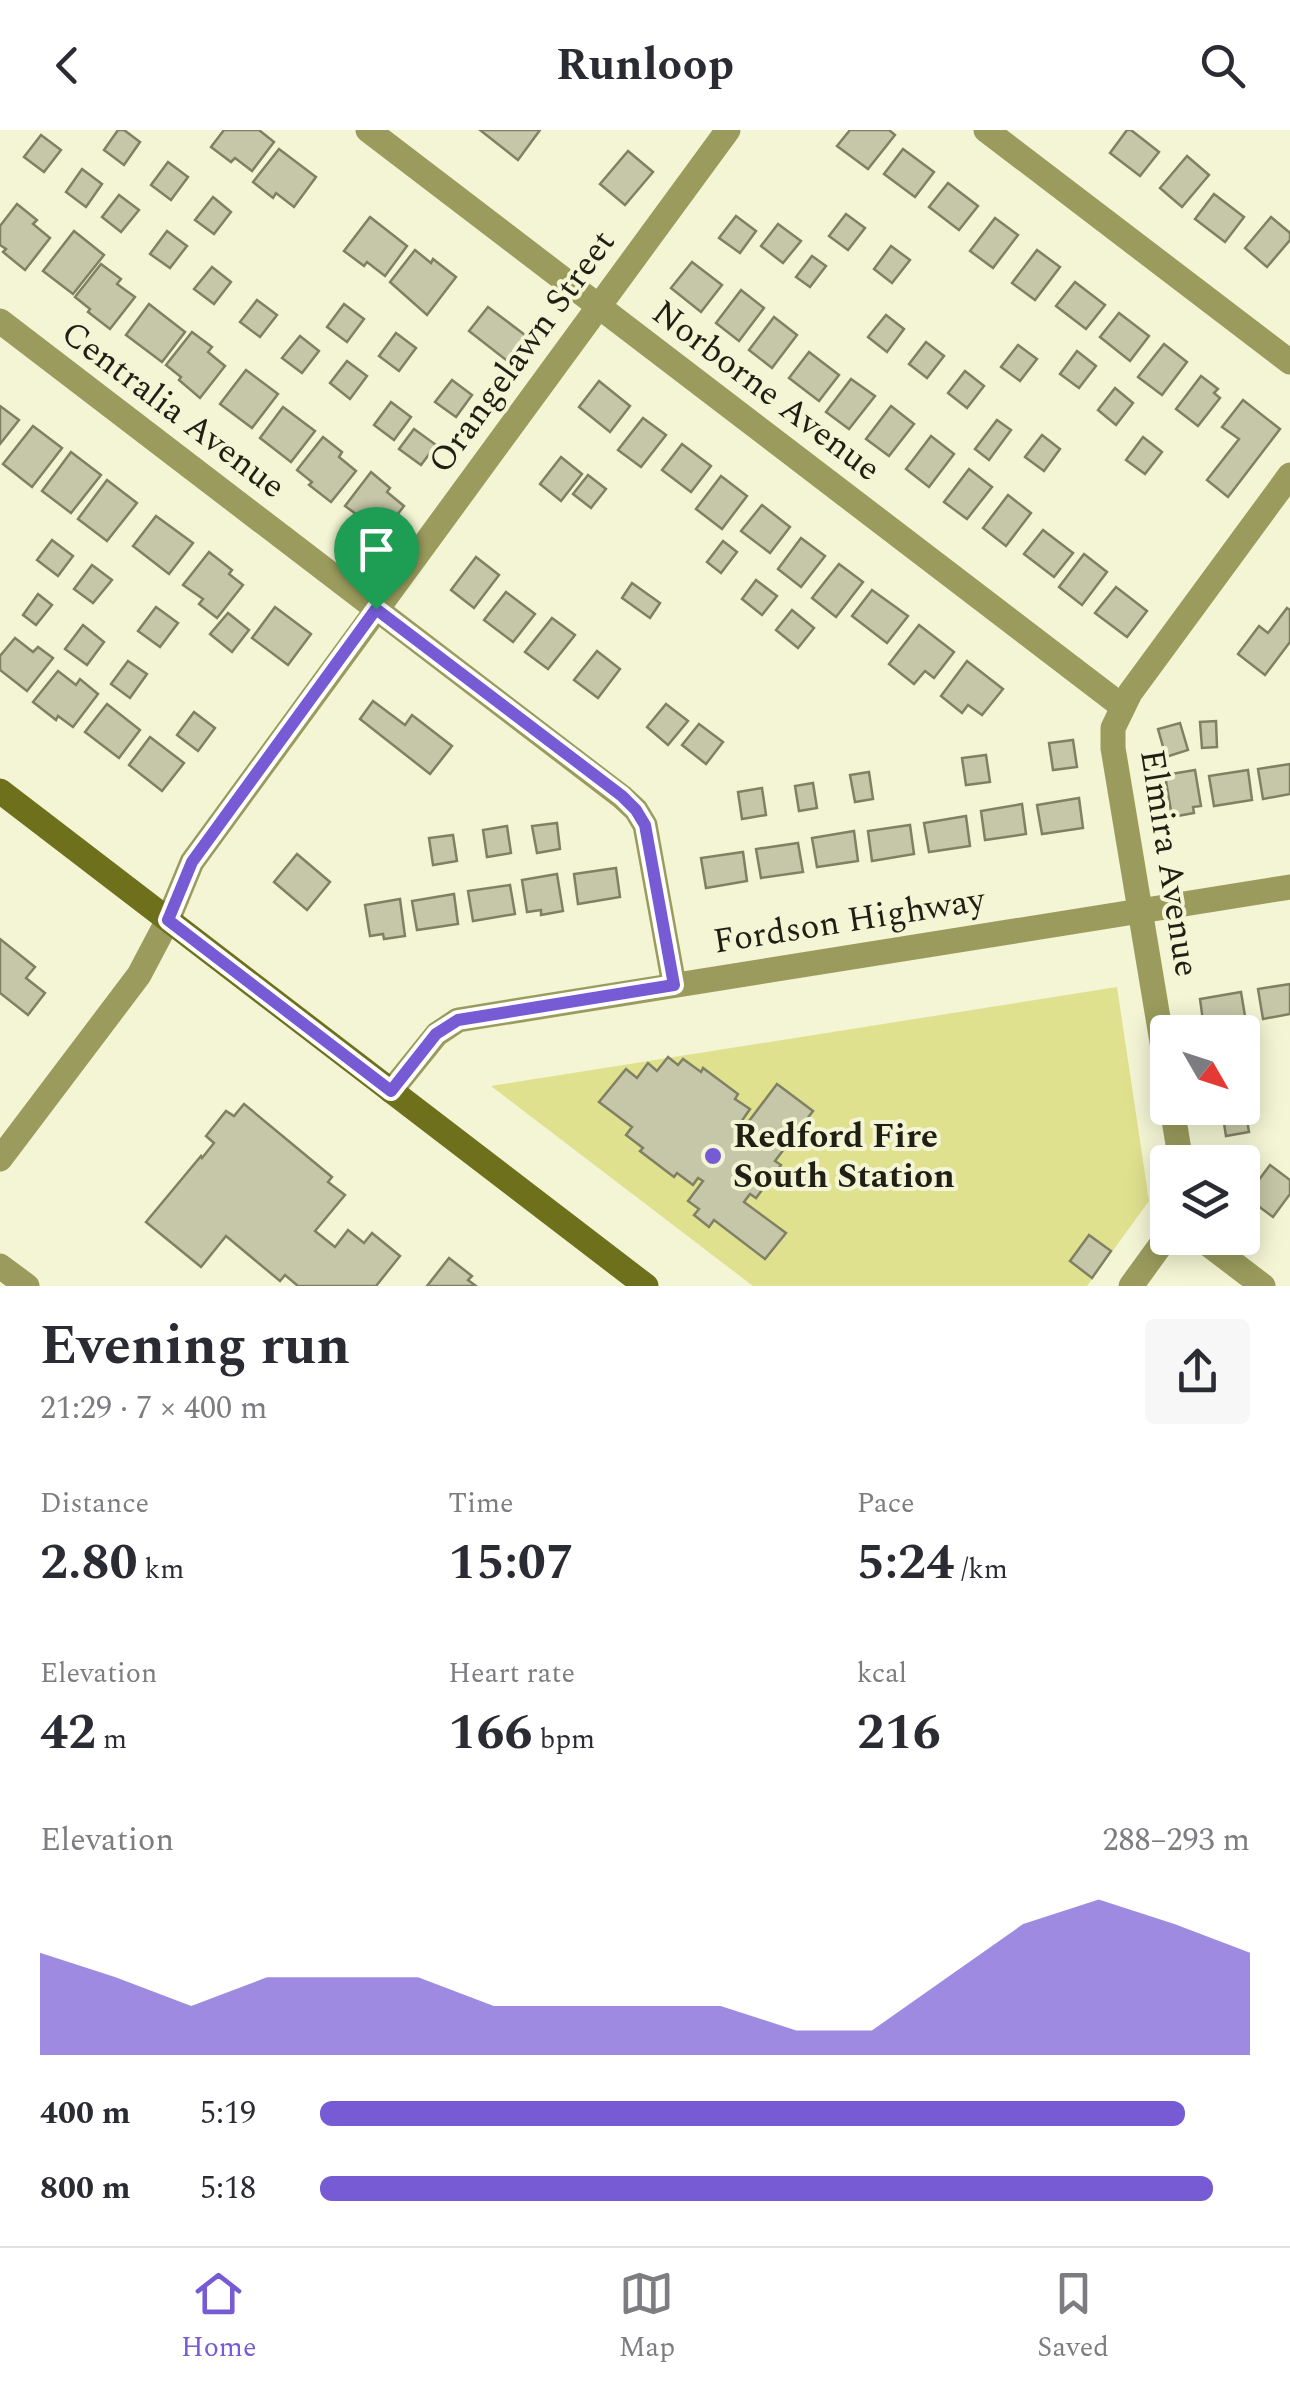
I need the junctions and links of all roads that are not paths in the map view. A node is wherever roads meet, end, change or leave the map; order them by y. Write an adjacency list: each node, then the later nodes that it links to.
1 (368, 130): 4 (street, Norborne Avenue)
2 (728, 130): 4 (street, Orangelawn Street)
3 (986, 130): 6 (street)
4 (599, 307): 8 (street, Orangelawn Street); 9 (street, Norborne Avenue)
5 (0, 321): 8 (street, Centralia Avenue)
6 (1290, 362)
7 (1290, 476): 9 (street, Elmira Avenue)
8 (376, 609): 13 (street, Orangelawn Street); 14 (street, Centralia Avenue)
9 (1123, 707): 12 (street, Elmira Avenue)
10 (0, 792): 13 (main road)
11 (1290, 887): 12 (street, Fordson Highway)
12 (1141, 910): 14 (street, Fordson Highway); 15 (street, Elmira Avenue)
13 (168, 920): 16 (main road); 17 (street, Orangelawn Street)
14 (674, 985): 16 (street, Fordson Highway)
15 (1158, 1015)
16 (391, 1091): 22 (main road)
17 (0, 1159)
18 (1153, 1255): 23 (street)
19 (1222, 1255): 24 (street)
20 (0, 1266): 21 (street)
21 (27, 1286)
22 (646, 1286)
23 (1131, 1286)
24 (1263, 1286)

